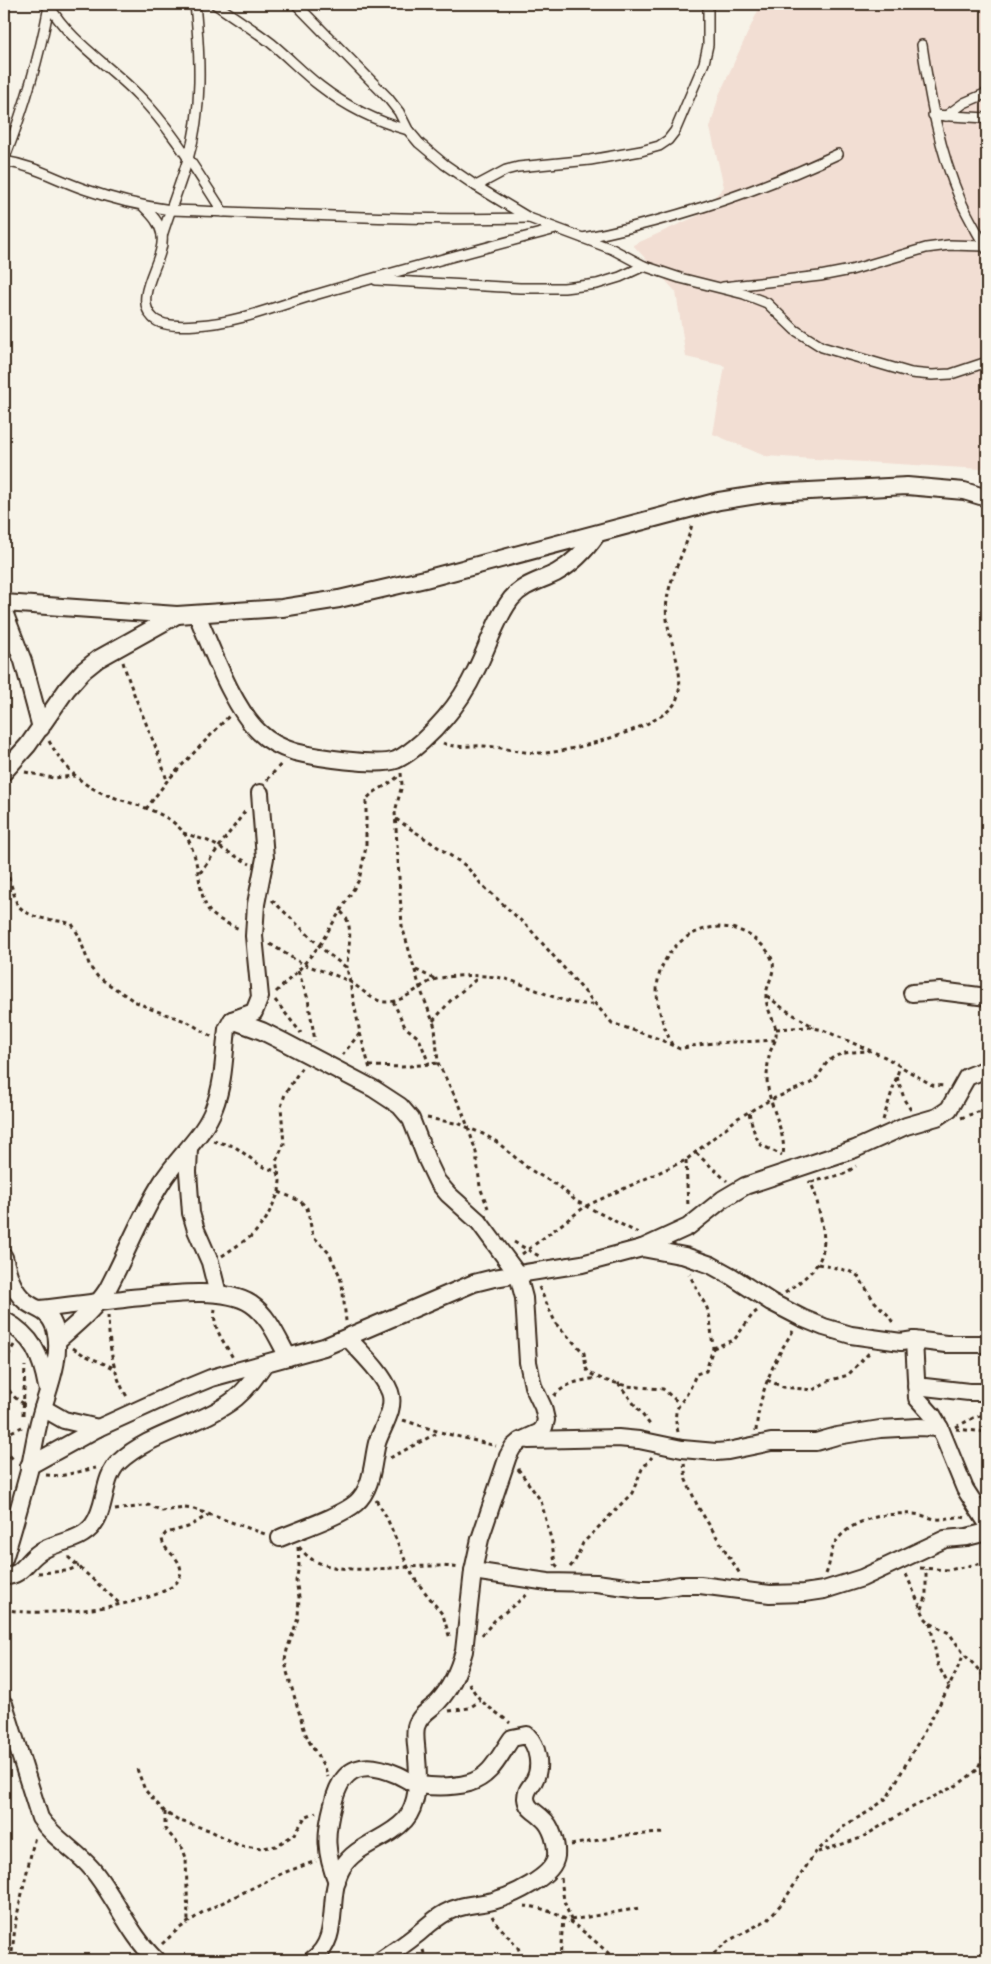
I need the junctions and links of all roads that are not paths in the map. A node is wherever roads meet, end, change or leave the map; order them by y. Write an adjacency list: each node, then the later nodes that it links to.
1 (195, 4): 13 (lane)
2 (215, 4): 11 (lane)
3 (296, 4): 11 (lane)
4 (708, 4): 15 (lane)
5 (48, 5): 13 (lane); 14 (lane)
6 (922, 45): 8 (lane)
7 (987, 93): 9 (lane)
8 (934, 115): 9 (lane); 23 (lane)
9 (946, 116): 10 (lane)
10 (987, 118)
11 (408, 130): 15 (lane)
12 (838, 154): 22 (lane)
13 (188, 159): 17 (lane); 18 (lane)
14 (4, 160): 16 (lane)
15 (476, 186): 19 (lane)
16 (144, 207): 17 (lane); 21 (lane)
17 (171, 210): 18 (lane); 21 (lane)
18 (223, 212): 19 (lane)
19 (530, 218): 20 (lane)
20 (556, 229): 22 (lane); 25 (lane)
21 (162, 236): 25 (lane)
22 (583, 238): 24 (lane)
23 (986, 248): 26 (lane)
24 (644, 266): 25 (lane); 26 (lane)
25 (371, 280)
26 (720, 287): 27 (lane)
27 (987, 362)
28 (987, 498): 29 (street)
29 (597, 534): 33 (street); 33 (street)
30 (4, 603): 32 (street)
31 (4, 612): 34 (street)
32 (177, 615): 33 (street); 34 (street)
33 (197, 615)
34 (41, 728): 35 (street)
35 (6, 768)
36 (260, 793): 39 (street)
37 (912, 993): 38 (street)
38 (987, 997)
39 (232, 1020): 41 (street); 44 (street)
40 (987, 1069): 42 (street)
41 (189, 1148): 45 (street); 46 (street)
42 (647, 1246): 44 (street); 51 (street)
43 (4, 1257): 47 (street)
44 (516, 1271): 49 (street); 59 (street)
45 (218, 1294): 46 (street); 53 (street)
46 (104, 1301): 47 (street); 50 (street)
47 (40, 1309): 50 (street)
48 (4, 1320): 56 (street)
49 (348, 1338): 53 (street); 67 (street)
50 (59, 1339): 56 (street)
51 (914, 1340): 52 (street); 55 (street)
52 (987, 1344)
53 (288, 1357): 54 (street)
54 (265, 1363): 60 (street); 71 (street)
55 (916, 1386): 57 (street); 61 (street)
56 (47, 1392): 58 (street)
57 (987, 1392)
58 (43, 1408): 60 (street); 64 (street)
59 (544, 1411): 62 (street); 63 (street)
60 (98, 1428): 64 (street)
61 (940, 1428): 62 (street); 65 (street)
62 (572, 1438): 63 (street)
63 (514, 1448): 70 (street)
64 (29, 1467): 68 (street)
65 (980, 1522)
66 (987, 1532): 70 (street)
67 (280, 1538)
68 (6, 1540): 69 (street)
69 (4, 1559)
70 (473, 1571): 73 (street)
71 (4, 1576)
72 (4, 1704): 75 (street)
73 (417, 1785): 74 (street); 74 (street); 77 (street)
74 (337, 1882): 76 (street)
75 (147, 1956)
76 (312, 1960)
77 (381, 1960)

